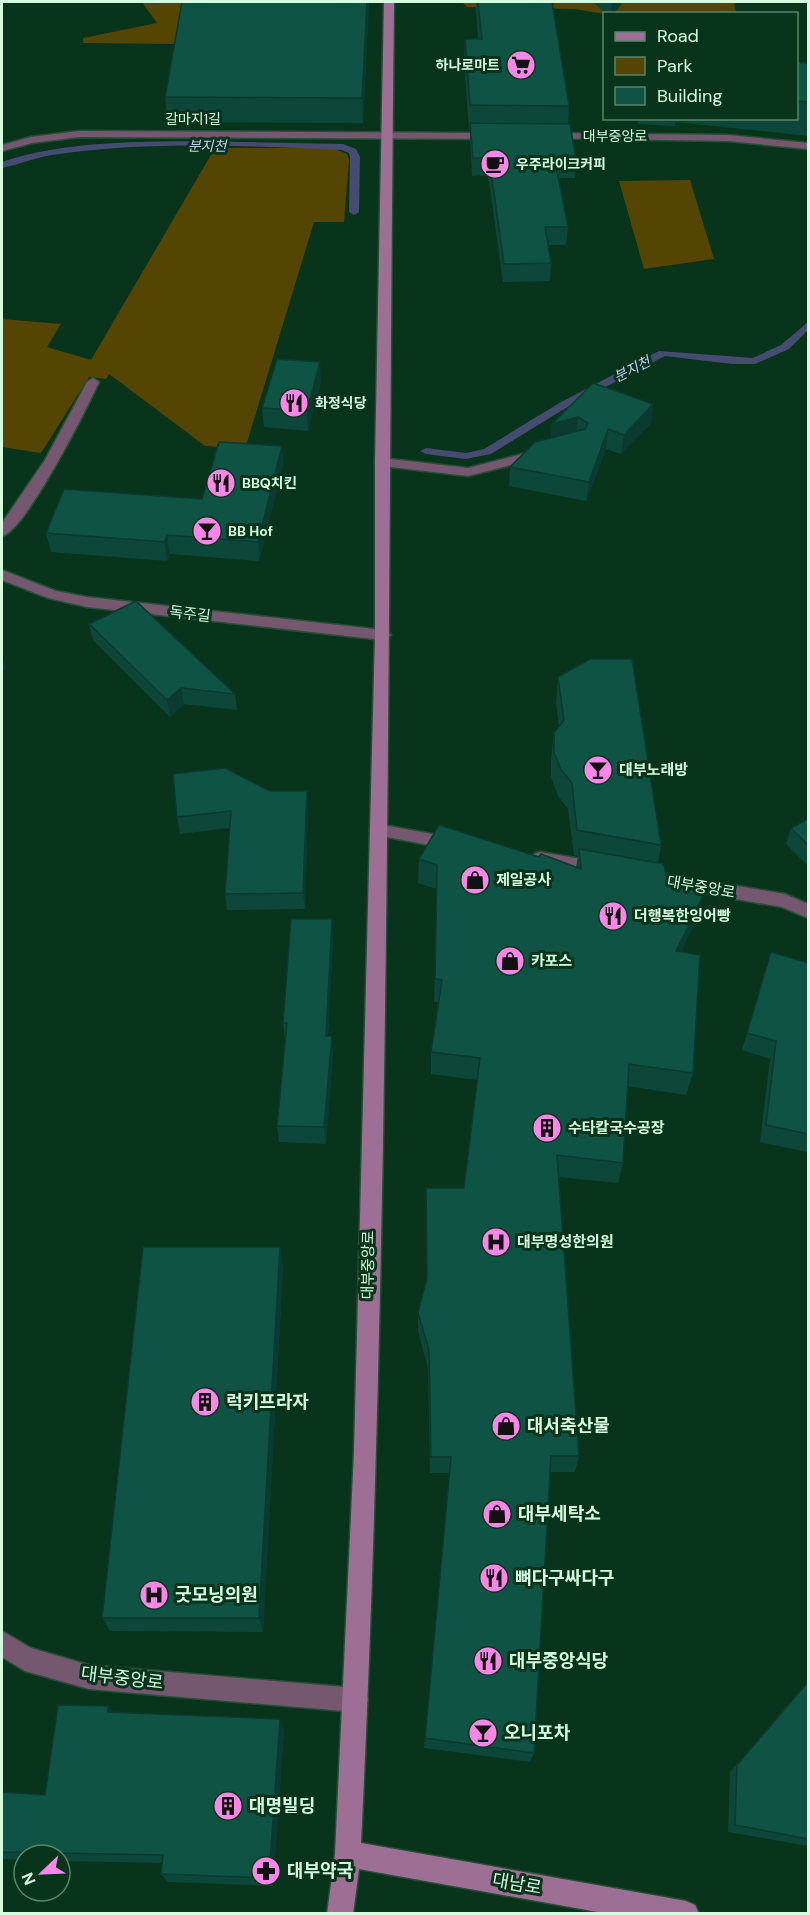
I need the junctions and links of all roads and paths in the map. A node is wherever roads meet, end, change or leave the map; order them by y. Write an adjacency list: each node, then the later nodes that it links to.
1 (389, 2): 2 (street, 대부중앙로)
2 (386, 135): 3 (lane); 6 (lane, 갈마지1길); 9 (street, 대부중앙로)
3 (508, 136)
4 (543, 136): 5 (lane, 대부중앙로)
5 (808, 146)
6 (2, 148)
7 (93, 382): 10 (lane)
8 (555, 449): 9 (lane)
9 (382, 462): 12 (street, 대부중앙로)
10 (2, 532)
11 (2, 575): 12 (lane, 독주길)
12 (383, 635): 13 (street, 대부중앙로)
13 (378, 831): 14 (lane); 18 (street, 대부중앙로)
14 (467, 846)
15 (526, 856): 16 (lane, 대부중앙로)
16 (808, 911)
17 (2, 1643): 18 (lane, 대부중앙로)
18 (356, 1700): 19 (street, 대부중앙로)
19 (348, 1854): 20 (street, 대부중앙로); 21 (street, 대남로)
20 (340, 1914)
21 (686, 1914)

